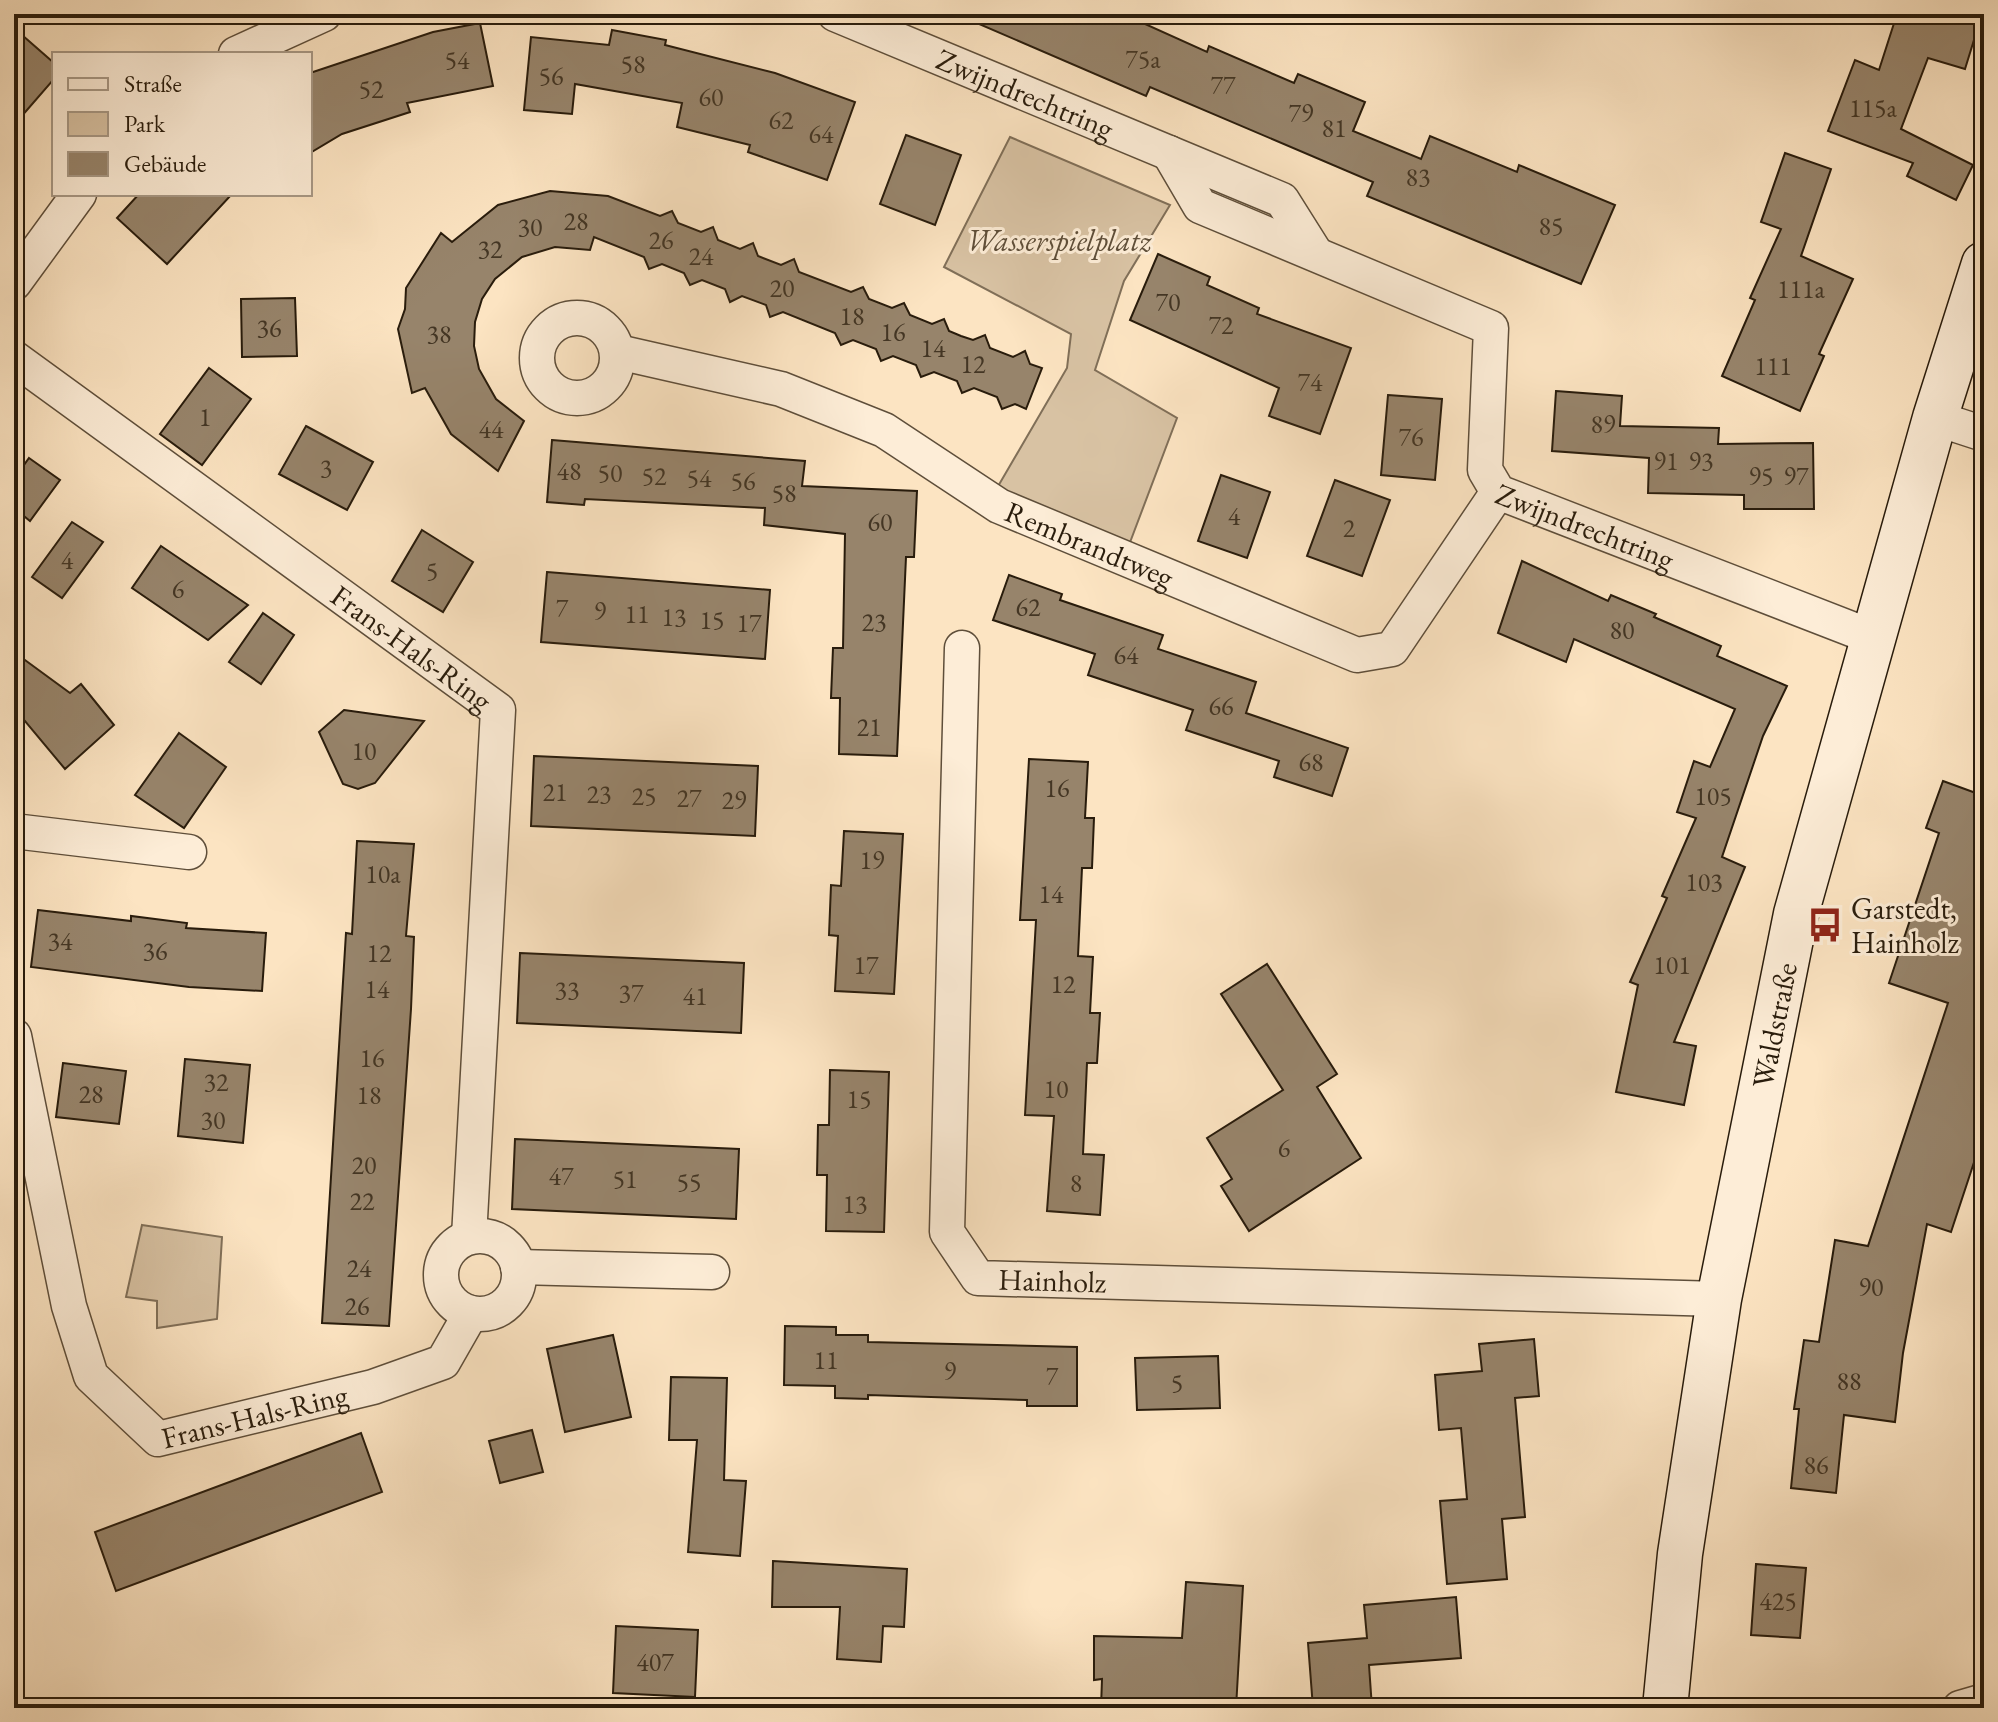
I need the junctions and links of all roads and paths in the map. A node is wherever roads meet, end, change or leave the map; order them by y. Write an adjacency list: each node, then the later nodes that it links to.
1 (324, 14): 3 (street)
2 (835, 14): 11 (street, Zwijndrechtring)
3 (240, 52)
4 (78, 196): 6 (street)
5 (1984, 264): 9 (street, Waldstraße)
6 (14, 283)
7 (618, 352): 11 (street, Rembrandtweg)
8 (14, 358): 17 (street, Frans-Hals-Ring)
9 (1935, 418): 10 (street); 12 (street, Waldstraße)
10 (1984, 434)
11 (1498, 492): 12 (street, Zwijndrechtring)
12 (1872, 637): 20 (street, Waldstraße)
13 (962, 648): 20 (street, Hainholz)
14 (14, 831): 15 (street)
15 (189, 852)
16 (14, 1036): 21 (street, Frans-Hals-Ring)
17 (469, 1237): 18 (street); 21 (street)
18 (518, 1267): 19 (street); 21 (street)
19 (712, 1272)
20 (1719, 1299): 23 (street, Waldstraße)
21 (471, 1313)
22 (1984, 1701): 24 (street)
23 (1665, 1708)
24 (1960, 1708)

